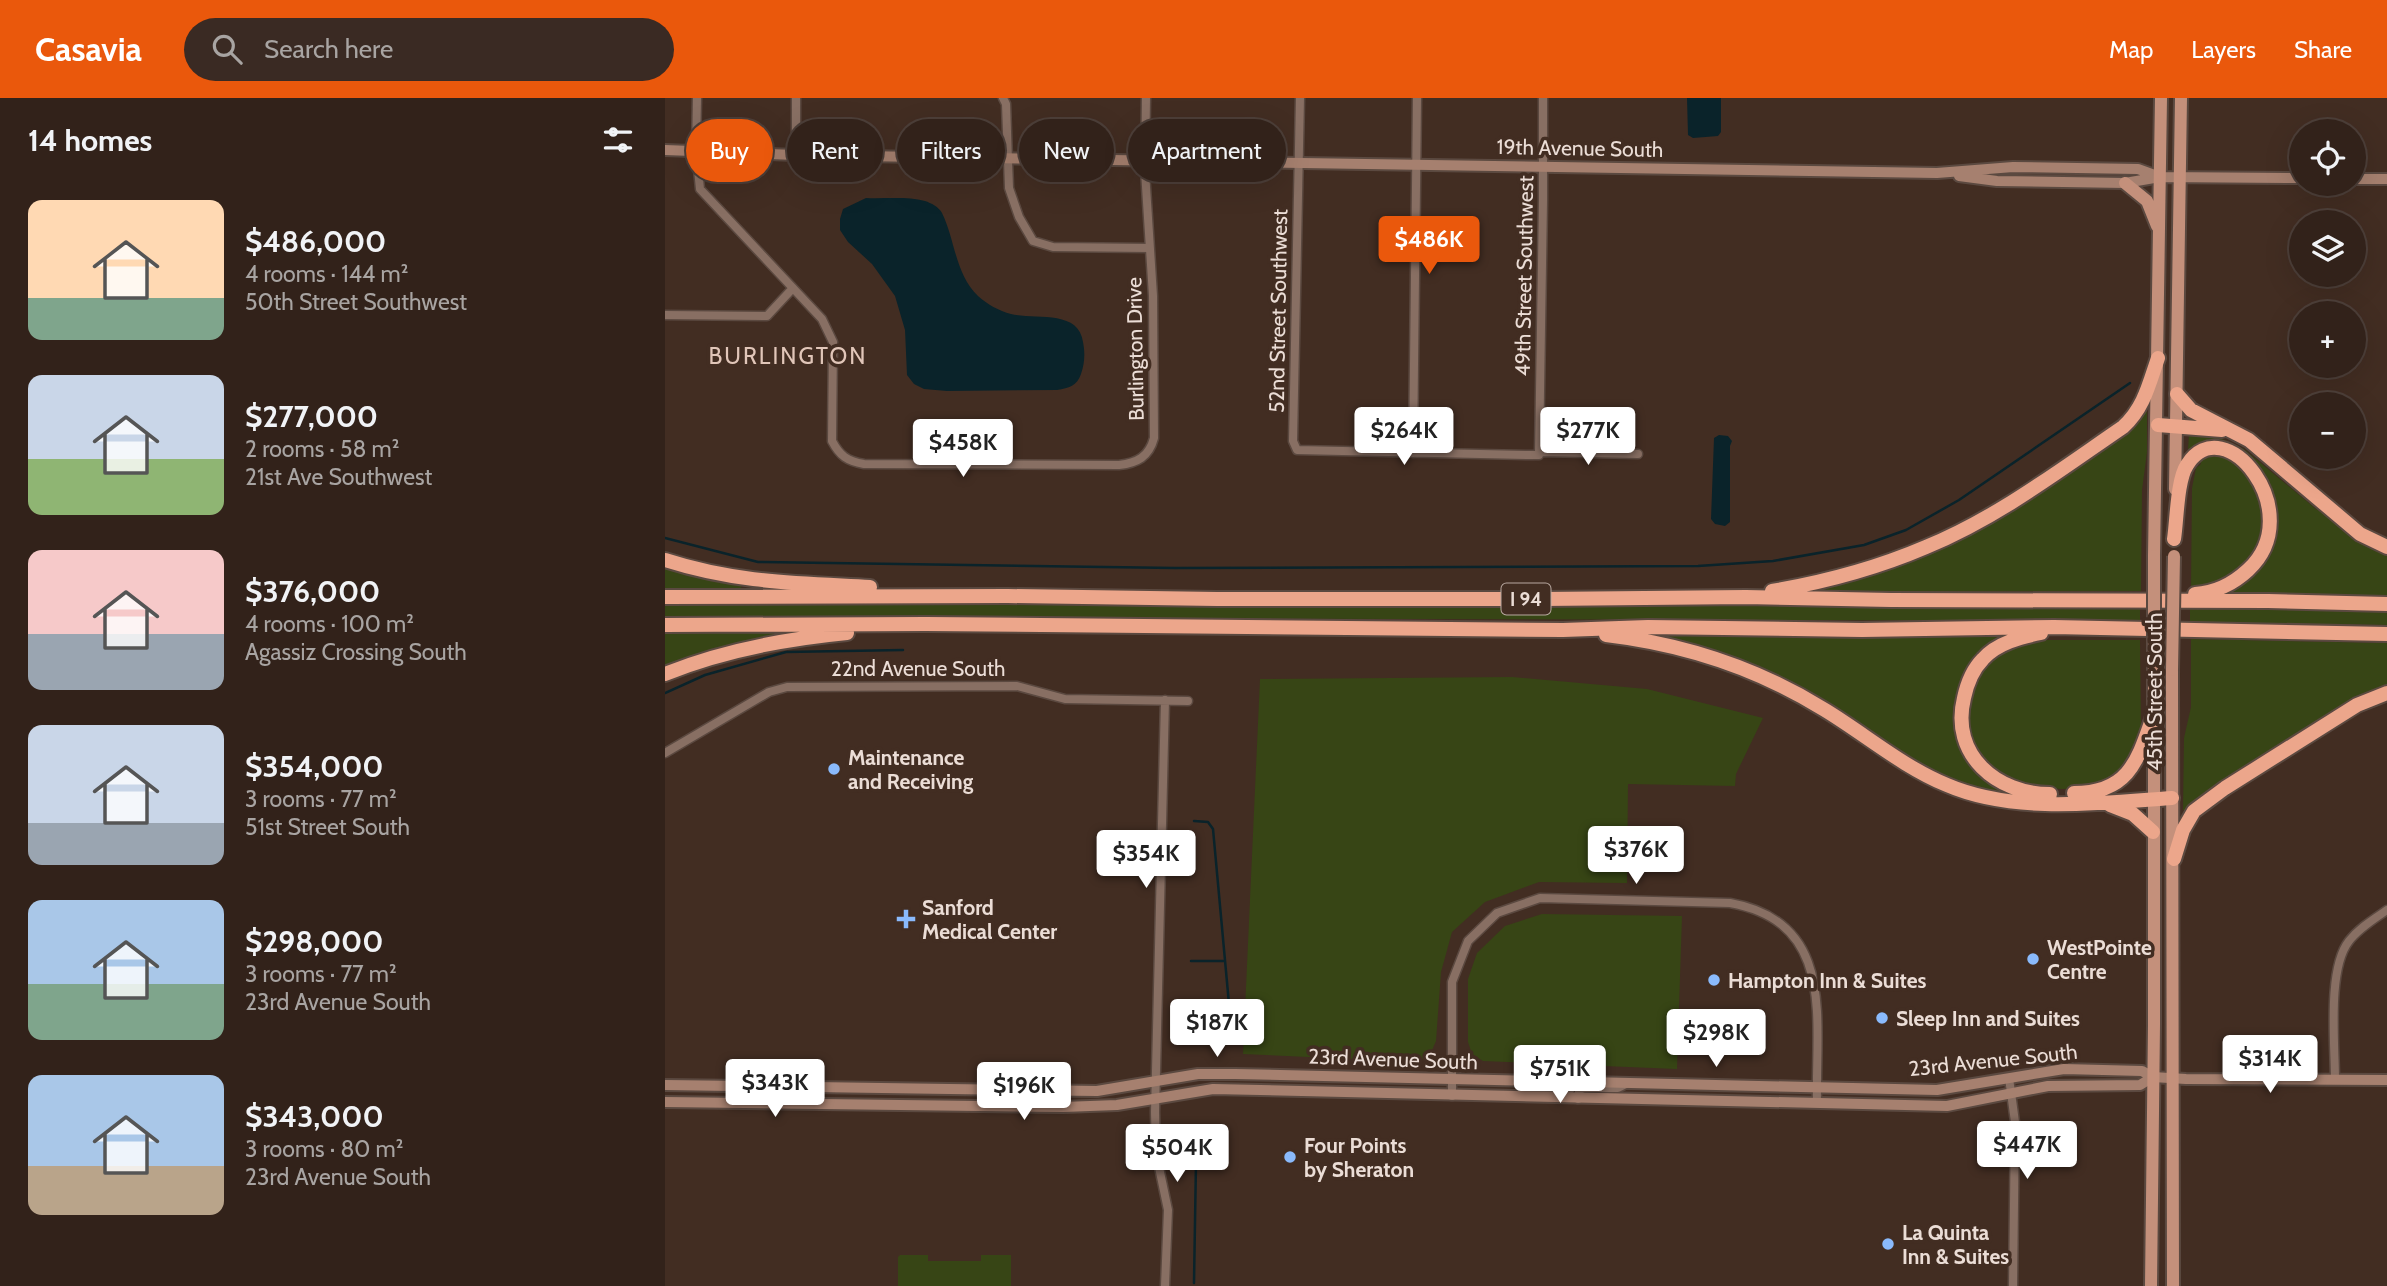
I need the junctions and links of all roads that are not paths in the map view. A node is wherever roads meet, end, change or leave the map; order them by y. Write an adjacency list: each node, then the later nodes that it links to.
1 (697, 98): 10 (street, Burlington Drive)
2 (796, 98): 11 (street)
3 (1003, 98): 16 (street)
4 (1146, 98): 12 (street, Burlington Drive)
5 (1300, 98): 19 (street, 52nd Street Southwest)
6 (1417, 98): 20 (street)
7 (1543, 98): 21 (street, 49th Street Southwest)
8 (2161, 98): 23 (main road, 45th Street South)
9 (2181, 98): 24 (main road, 45th Street South)
10 (697, 119)
11 (796, 119)
12 (1146, 119)
13 (665, 150): 14 (street, 19th Avenue South)
14 (686, 150)
15 (883, 156): 16 (street, 19th Avenue South)
16 (1009, 158): 17 (street, 19th Avenue South); 32 (street)
17 (1128, 160)
18 (1286, 162): 19 (street, 19th Avenue South)
19 (1298, 162): 20 (street, 19th Avenue South); 40 (street, 52nd Street Southwest)
20 (1416, 164): 21 (street, 19th Avenue South); 40 (street)
21 (1544, 167): 22 (street, 19th Avenue South); 41 (street, 49th Street Southwest)
22 (1937, 173): 23 (street, 19th Avenue South); 30 (street, 19th Avenue South)
23 (2160, 177): 24 (street, 19th Avenue South); 30 (street, 19th Avenue South); 31 (main road, 45th Street South)
24 (2182, 177): 25 (street, 19th Avenue South); 36 (main road, 45th Street South)
25 (2289, 178)
26 (2366, 178): 27 (street)
27 (2387, 179)
28 (698, 182): 33 (street, Burlington Drive)
29 (1146, 182): 32 (street, Burlington Drive)
30 (2125, 183): 31 (main road)
31 (2160, 232): 35 (main road, 45th Street South)
32 (1149, 248): 33 (street, Burlington Drive)
33 (793, 288): 34 (street)
34 (665, 315)
35 (2158, 358): 37 (main road, 45th Street South); 48 (highway)
36 (2177, 394): 38 (main road, 45th Street South); 39 (highway)
37 (2158, 425): 38 (highway); 60 (main road, 45th Street South, bridge)
38 (2177, 426): 39 (highway); 43 (main road, 45th Street South)
39 (2233, 432): 44 (highway)
40 (1413, 453): 41 (street)
41 (1539, 453): 42 (street)
42 (1638, 454)
43 (2174, 539): 49 (highway); 62 (main road, 45th Street South, bridge)
44 (2387, 547)
45 (665, 560): 46 (highway)
46 (1008, 596): 47 (highway, I 94); 48 (highway, I 94)
47 (665, 597)
48 (1734, 597): 49 (highway, I 94)
49 (2125, 601): 50 (highway, I 94)
50 (2387, 604)
51 (926, 624): 52 (highway, I 94); 54 (highway, I 94); 56 (highway)
52 (665, 625)
53 (2079, 627): 54 (highway, I 94); 55 (highway, I 94); 60 (highway)
54 (1563, 630): 64 (highway)
55 (2387, 634)
56 (665, 674)
57 (2387, 693): 66 (highway)
58 (1165, 700): 59 (street, 22nd Avenue South); 61 (street, 22nd Avenue South); 73 (street)
59 (1188, 701)
60 (2154, 714): 63 (main road, 45th Street South)
61 (665, 753)
62 (2172, 799): 63 (highway); 66 (main road, 45th Street South)
63 (2153, 800): 64 (highway); 65 (main road, 45th Street South)
64 (2099, 803): 65 (highway)
65 (2153, 832): 68 (main road, 45th Street South)
66 (2173, 859): 69 (main road, 45th Street South)
67 (2387, 910): 71 (street)
68 (2153, 1077): 69 (street, 23rd Avenue South); 70 (street, 23rd Avenue South); 79 (street, 23rd Avenue South); 88 (main road, 45th Street South)
69 (2174, 1077): 71 (street, 23rd Avenue South); 89 (main road, 45th Street South)
70 (2009, 1078): 78 (street, 23rd Avenue South); 79 (street)
71 (2335, 1080): 72 (street, 23rd Avenue South)
72 (2387, 1080)
73 (1156, 1081): 74 (street, 23rd Avenue South); 77 (street, 23rd Avenue South); 82 (street)
74 (1452, 1081): 75 (street, 23rd Avenue South); 78 (street); 80 (street)
75 (1575, 1083): 76 (street, 23rd Avenue South); 81 (street, 23rd Avenue South)
76 (1626, 1084): 78 (street, 23rd Avenue South); 83 (street, 23rd Avenue South)
77 (665, 1085)
78 (1817, 1088): 85 (street)
79 (2011, 1094): 85 (street, 23rd Avenue South); 87 (street)
80 (1453, 1096): 81 (street, 23rd Avenue South); 82 (street, 23rd Avenue South)
81 (1516, 1097): 83 (street, 23rd Avenue South)
82 (1155, 1098): 84 (street, 23rd Avenue South); 86 (street)
83 (1578, 1099): 85 (street, 23rd Avenue South)
84 (665, 1102)
85 (1817, 1103)
86 (1165, 1286)
87 (2013, 1286)
88 (2151, 1286)
89 (2173, 1286)

